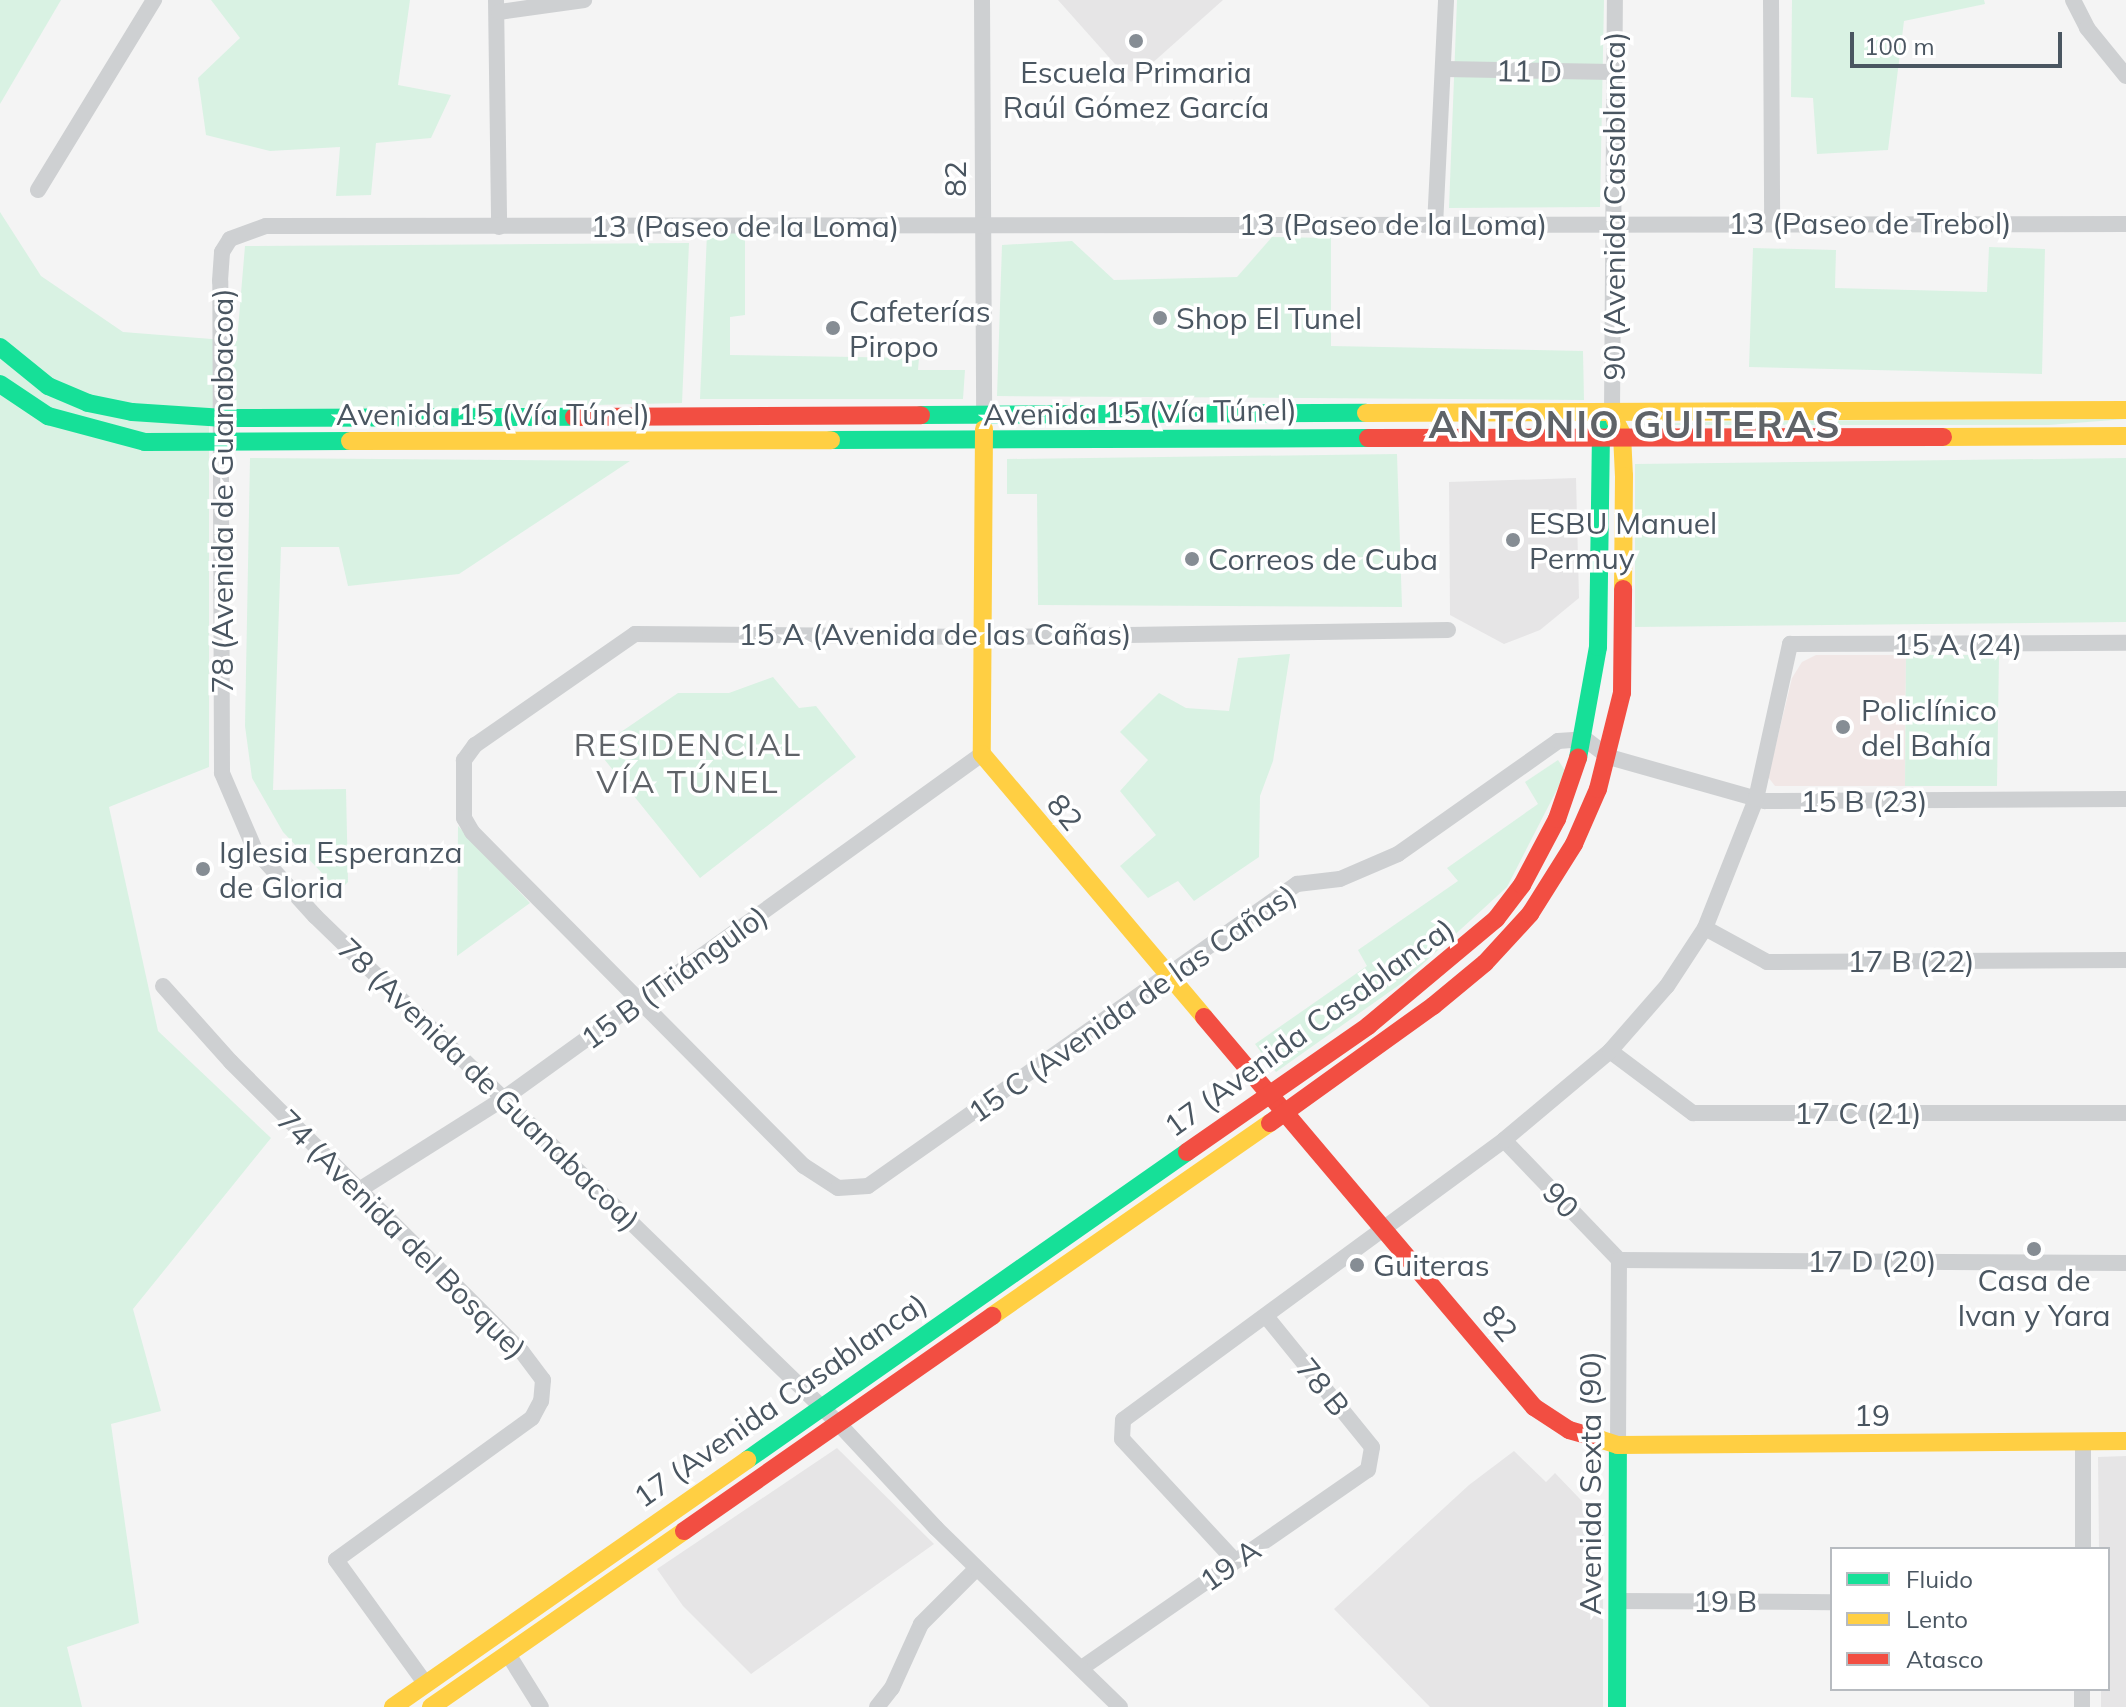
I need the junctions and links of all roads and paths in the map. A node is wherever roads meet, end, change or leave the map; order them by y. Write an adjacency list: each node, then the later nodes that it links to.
1 (154, 0): 12 (street)
2 (584, 0): 8 (street)
3 (982, 0): 18 (street, 82)
4 (1446, 0): 9 (street)
5 (1615, 0): 10 (street, 90 (Avenida Casablanca))
6 (1771, 0): 14 (street)
7 (2073, 0): 11 (street)
8 (497, 6): 17 (street)
9 (1445, 69): 10 (street, 11 D); 16 (street)
10 (1614, 72): 13 (street, 90 (Avenida Casablanca))
11 (2126, 76)
12 (38, 190)
13 (1615, 222): 14 (street, 13 (Paseo de Trebol)); 16 (street, 13 (Paseo de la Loma)); 23 (street, 90 (Avenida Casablanca))
14 (1772, 223): 15 (street, 13 (Paseo de Trebol))
15 (2126, 224)
16 (1435, 226): 18 (street, 13 (Paseo de la Loma))
17 (499, 227): 18 (street, 13 (Paseo de la Loma)); 19 (street, 13 (Paseo de la Loma))
18 (983, 227): 24 (street, 82)
19 (222, 252): 25 (street, 78 (Avenida de Guanabacoa))
20 (0, 347): 25 (main road, Avenida 15 (Vía Túnel))
21 (0, 384): 30 (main road, Avenida 15 (Vía Túnel))
22 (2126, 410): 23 (main road, Avenida 15 (Vía Túnel))
23 (1612, 413): 24 (main road, Avenida 15 (Vía Túnel)); 26 (main road, 17 (Avenida Casablanca)); 27 (main road, 17 (Avenida Casablanca))
24 (984, 417): 25 (main road, Avenida 15 (Vía Túnel)); 29 (main road, 82)
25 (224, 418): 30 (street, 78 (Avenida de Guanabacoa))
26 (1601, 434): 27 (main road, Avenida 15 (Vía Túnel)); 29 (main road, Avenida 15 (Vía Túnel)); 34 (main road, 17 (Avenida Casablanca))
27 (1622, 434): 28 (main road, Avenida 15 (Vía Túnel)); 36 (main road, 17 (Avenida Casablanca))
28 (2126, 436)
29 (983, 443): 30 (main road, Avenida 15 (Vía Túnel)); 32 (main road, 82)
30 (225, 444): 46 (street, 78 (Avenida de Guanabacoa))
31 (1448, 630): 32 (street, 15 A (Avenida de las Cañas))
32 (979, 637): 35 (main road, 82); 43 (street, 15 A (Avenida de las Cañas))
33 (2126, 643): 37 (street, 15 A (24))
34 (1585, 739): 36 (street); 41 (street, 15 C (Avenida de las Cañas)); 45 (main road, 17 (Avenida Casablanca))
35 (982, 754): 41 (main road, 82); 43 (street, 15 B (Triángulo))
36 (1609, 757): 37 (street, 15 B (23)); 48 (main road, 17 (Avenida Casablanca))
37 (1756, 799): 38 (street, 15 B (23)); 39 (street)
38 (2126, 799)
39 (1705, 928): 40 (street, 17 B (22)); 44 (street)
40 (2126, 960)
41 (1169, 977): 43 (street, 15 C (Avenida de las Cañas)); 45 (main road, 82)
42 (163, 986): 50 (street, 74 (Avenida del Bosque))
43 (641, 1001): 46 (street, 15 B (Triángulo))
44 (1610, 1051): 47 (street, 17 C (21)); 49 (street)
45 (1269, 1093): 48 (main road, 82); 55 (main road, 17 (Avenida Casablanca))
46 (503, 1099): 50 (street, 15 B (Triángulo)); 55 (street, 78 (Avenida de Guanabacoa))
47 (2126, 1113)
48 (1283, 1114): 51 (main road, 82); 56 (main road, 17 (Avenida Casablanca))
49 (1504, 1140): 51 (street); 52 (street, 90)
50 (359, 1190): 68 (street, 74 (Avenida del Bosque))
51 (1385, 1231): 54 (street); 59 (main road, 82)
52 (1619, 1260): 53 (street, 17 D (20)); 59 (street, Avenida Sexta (90))
53 (2126, 1263)
54 (1266, 1316): 60 (street, 78 B); 62 (street)
55 (821, 1407): 56 (street, 78 (Avenida de Guanabacoa)); 68 (main road, 17 (Avenida Casablanca))
56 (838, 1423): 63 (street, 78 (Avenida de Guanabacoa)); 66 (main road, 17 (Avenida Casablanca))
57 (2083, 1441): 58 (main road, 19); 59 (main road, 19); 61 (street)
58 (2126, 1441)
59 (1618, 1445): 64 (main road, Avenida Sexta (90))
60 (1372, 1460): 62 (street, 19 A)
61 (2083, 1547)
62 (1235, 1561): 67 (street, 19 A)
63 (976, 1569): 67 (street, 78 (Avenida de Guanabacoa)); 72 (street)
64 (1617, 1601): 65 (street, 19 B); 74 (main road, Avenida Sexta (90))
65 (1830, 1602)
66 (508, 1654): 70 (main road, 17 (Avenida Casablanca)); 71 (street)
67 (1083, 1667): 73 (street, 78 (Avenida de Guanabacoa))
68 (425, 1683): 69 (main road, 17 (Avenida Casablanca))
69 (393, 1707)
70 (431, 1707)
71 (541, 1707)
72 (877, 1707)
73 (1120, 1707)
74 (1617, 1707)

